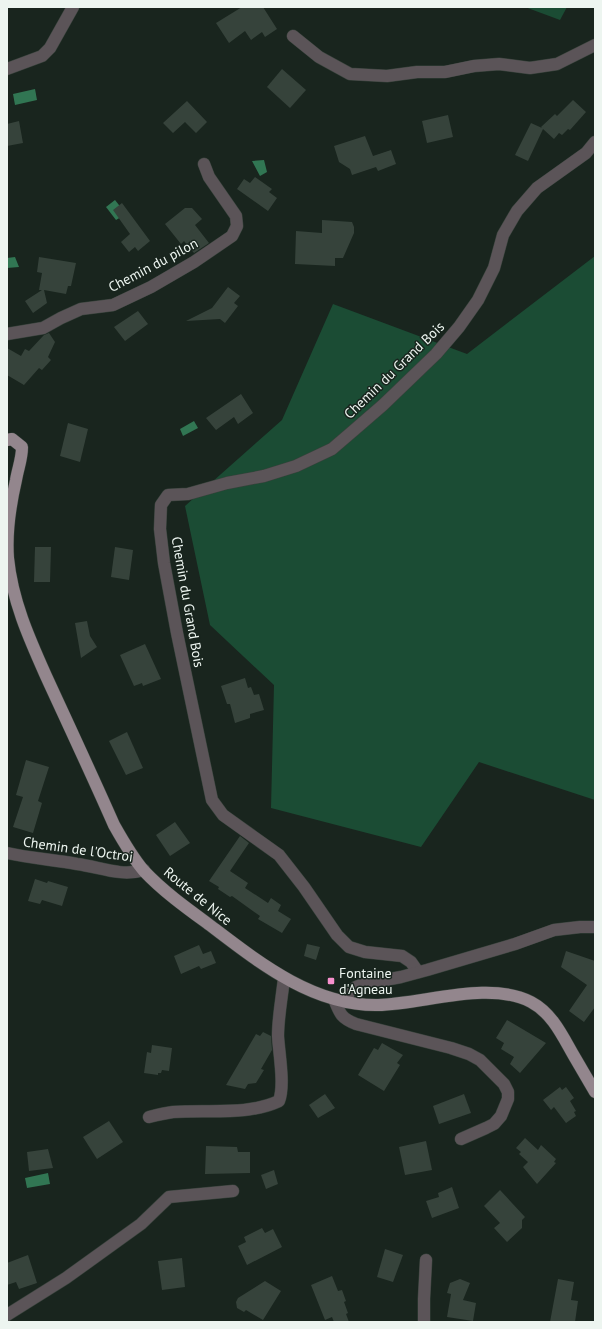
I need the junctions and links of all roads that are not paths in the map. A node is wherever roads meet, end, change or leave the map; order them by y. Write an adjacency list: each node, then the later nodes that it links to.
1 (73, 7): 4 (street)
2 (293, 36): 3 (street)
3 (595, 45)
4 (7, 69)
5 (595, 142): 12 (street, Chemin du Grand Bois)
6 (204, 164): 7 (street, Chemin du pilon)
7 (7, 334)
8 (7, 440): 10 (main road, Route de Nice)
9 (7, 853): 10 (street, Chemin de l'Octroi)
10 (144, 870): 13 (main road, Route de Nice)
11 (595, 928): 12 (street)
12 (418, 972): 15 (street)
13 (284, 978): 14 (main road, Route de Nice); 17 (street)
14 (334, 999): 15 (main road, Route de Nice); 18 (street)
15 (346, 1002): 16 (main road, Route de Nice)
16 (595, 1092)
17 (149, 1117)
18 (461, 1139)
19 (233, 1191): 21 (street)
20 (426, 1260): 22 (street)
21 (7, 1315)
22 (424, 1322)

